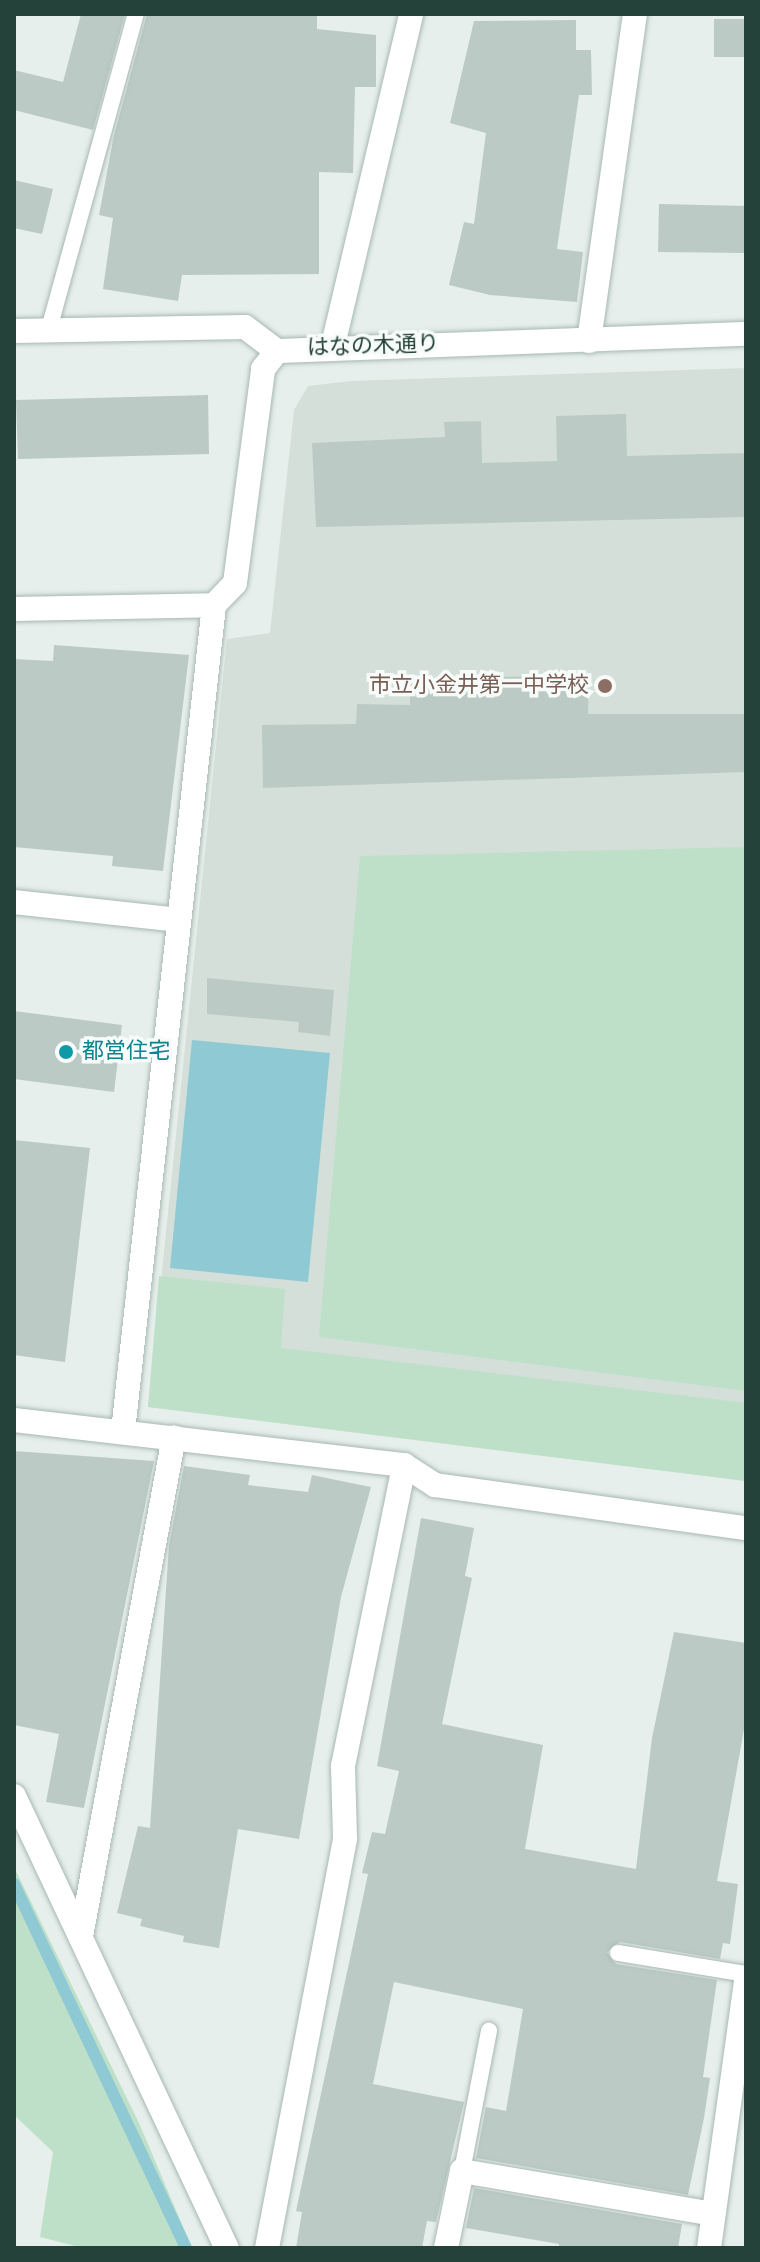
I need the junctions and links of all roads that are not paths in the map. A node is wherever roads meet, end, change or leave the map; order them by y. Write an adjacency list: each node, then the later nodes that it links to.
1 (136, 14): 4 (lane)
2 (411, 14): 8 (street)
3 (635, 14): 7 (street)
4 (49, 329): 5 (street); 9 (street)
5 (14, 331)
6 (746, 334): 7 (street, はなの木通り)
7 (589, 341): 8 (street, はなの木通り)
8 (333, 345): 9 (street, はなの木通り)
9 (277, 351): 10 (street, はなの木通り)
10 (214, 605): 11 (street); 13 (street)
11 (14, 609)
12 (14, 902): 13 (street)
13 (179, 920): 15 (street)
14 (14, 1420): 15 (street)
15 (123, 1431): 16 (street)
16 (174, 1437): 17 (street); 20 (street)
17 (404, 1465): 18 (street); 29 (street)
18 (746, 1528)
19 (14, 1796): 20 (street)
20 (82, 1931): 28 (street)
21 (618, 1953): 22 (lane)
22 (746, 1974)
23 (746, 1982): 25 (street)
24 (489, 2031): 26 (lane)
25 (736, 2120): 27 (street)
26 (462, 2171): 27 (street); 30 (street)
27 (713, 2214): 31 (street)
28 (227, 2248)
29 (267, 2248)
30 (446, 2248)
31 (709, 2248)

